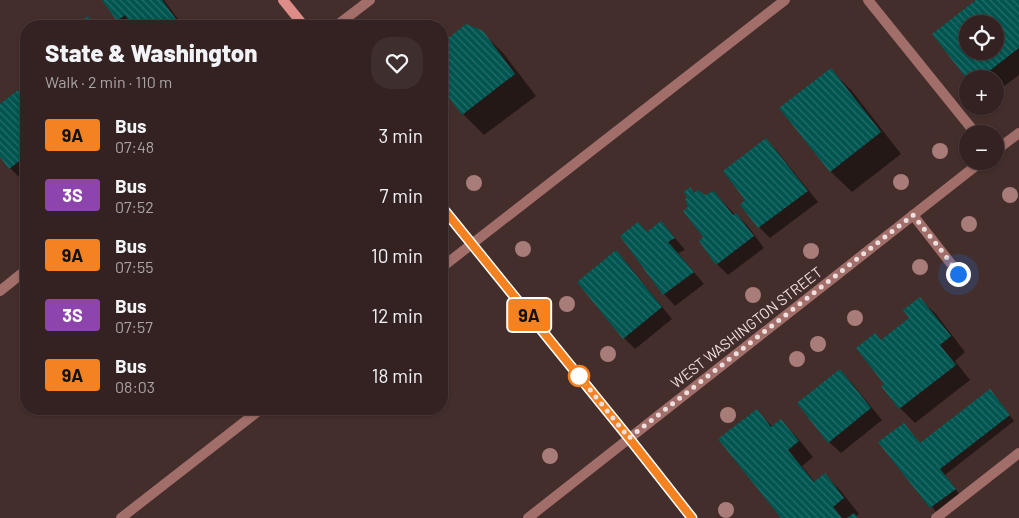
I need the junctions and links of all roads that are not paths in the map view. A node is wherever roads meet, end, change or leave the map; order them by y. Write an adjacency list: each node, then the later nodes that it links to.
1 (283, 0): 5 (main road)
2 (370, 0): 6 (street)
3 (785, 0): 13 (street)
4 (868, 0): 7 (street)
5 (299, 20)
6 (344, 20)
7 (969, 125)
8 (1019, 133): 9 (street)
9 (1004, 144)
10 (970, 170): 12 (street, WEST WASHINGTON STREET)
11 (448, 215): 13 (main road)
12 (913, 215): 15 (street); 19 (street, WEST WASHINGTON STREET)
13 (472, 244): 14 (street); 19 (main road)
14 (448, 263)
15 (958, 274)
16 (20, 275): 17 (street)
17 (0, 291)
18 (253, 415): 21 (street)
19 (629, 438): 22 (street, WEST WASHINGTON STREET); 23 (main road)
20 (1019, 453): 24 (street)
21 (121, 518)
22 (528, 518)
23 (692, 518)
24 (936, 518)

